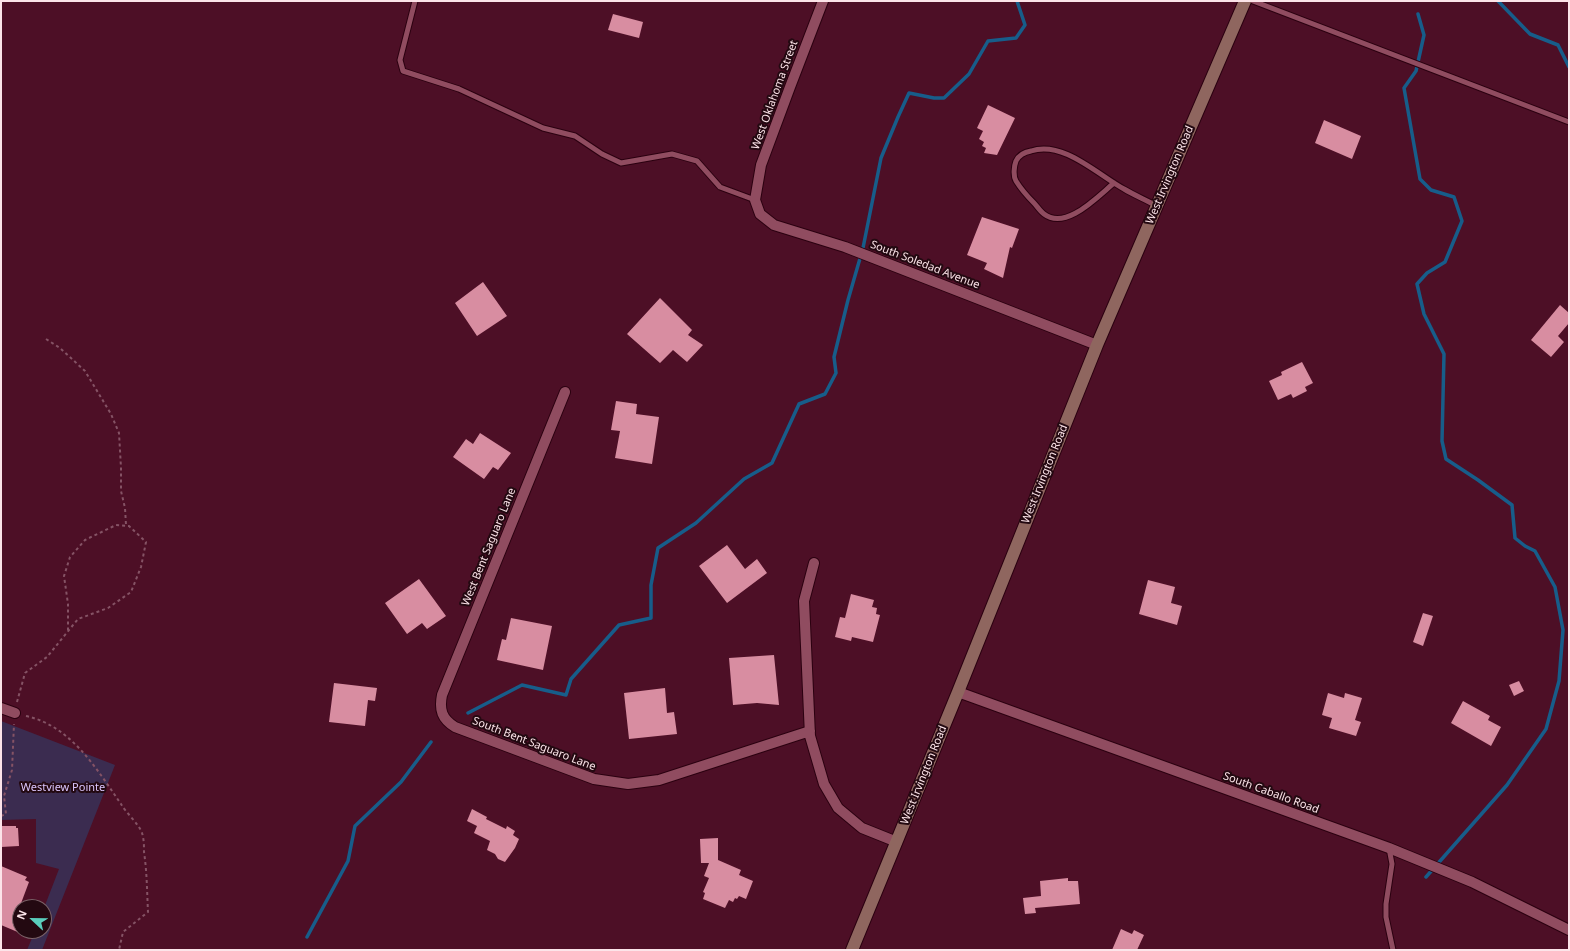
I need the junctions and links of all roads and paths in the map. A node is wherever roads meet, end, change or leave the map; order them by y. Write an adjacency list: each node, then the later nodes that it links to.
1 (416, 1): 7 (lane)
2 (823, 1): 7 (street, West Oklahoma Street)
3 (1245, 1): 8 (main road, West Irvington Road)
4 (1254, 1): 5 (lane)
5 (1569, 122)
6 (1114, 183): 6 (lane); 8 (lane)
7 (755, 200): 10 (street, South Soledad Avenue)
8 (1157, 206): 10 (main road, West Irvington Road)
9 (46, 339): 12 (path)
10 (1097, 345): 15 (main road, West Irvington Road)
11 (565, 392): 17 (street, West Bent Saguaro Lane)
12 (126, 525): 14 (path); 14 (path)
13 (814, 563): 19 (street)
14 (68, 630): 18 (path)
15 (958, 692): 21 (main road, West Irvington Road); 22 (street, South Caballo Road)
16 (1, 708): 18 (street)
17 (441, 712): 19 (street, South Bent Saguaro Lane)
18 (15, 713): 20 (path); 24 (path)
19 (810, 731): 21 (street)
20 (1, 816)
21 (897, 842): 25 (main road, West Irvington Road)
22 (1389, 848): 23 (street, South Caballo Road); 26 (lane)
23 (1569, 930)
24 (118, 950)
25 (852, 950)
26 (1393, 950)

